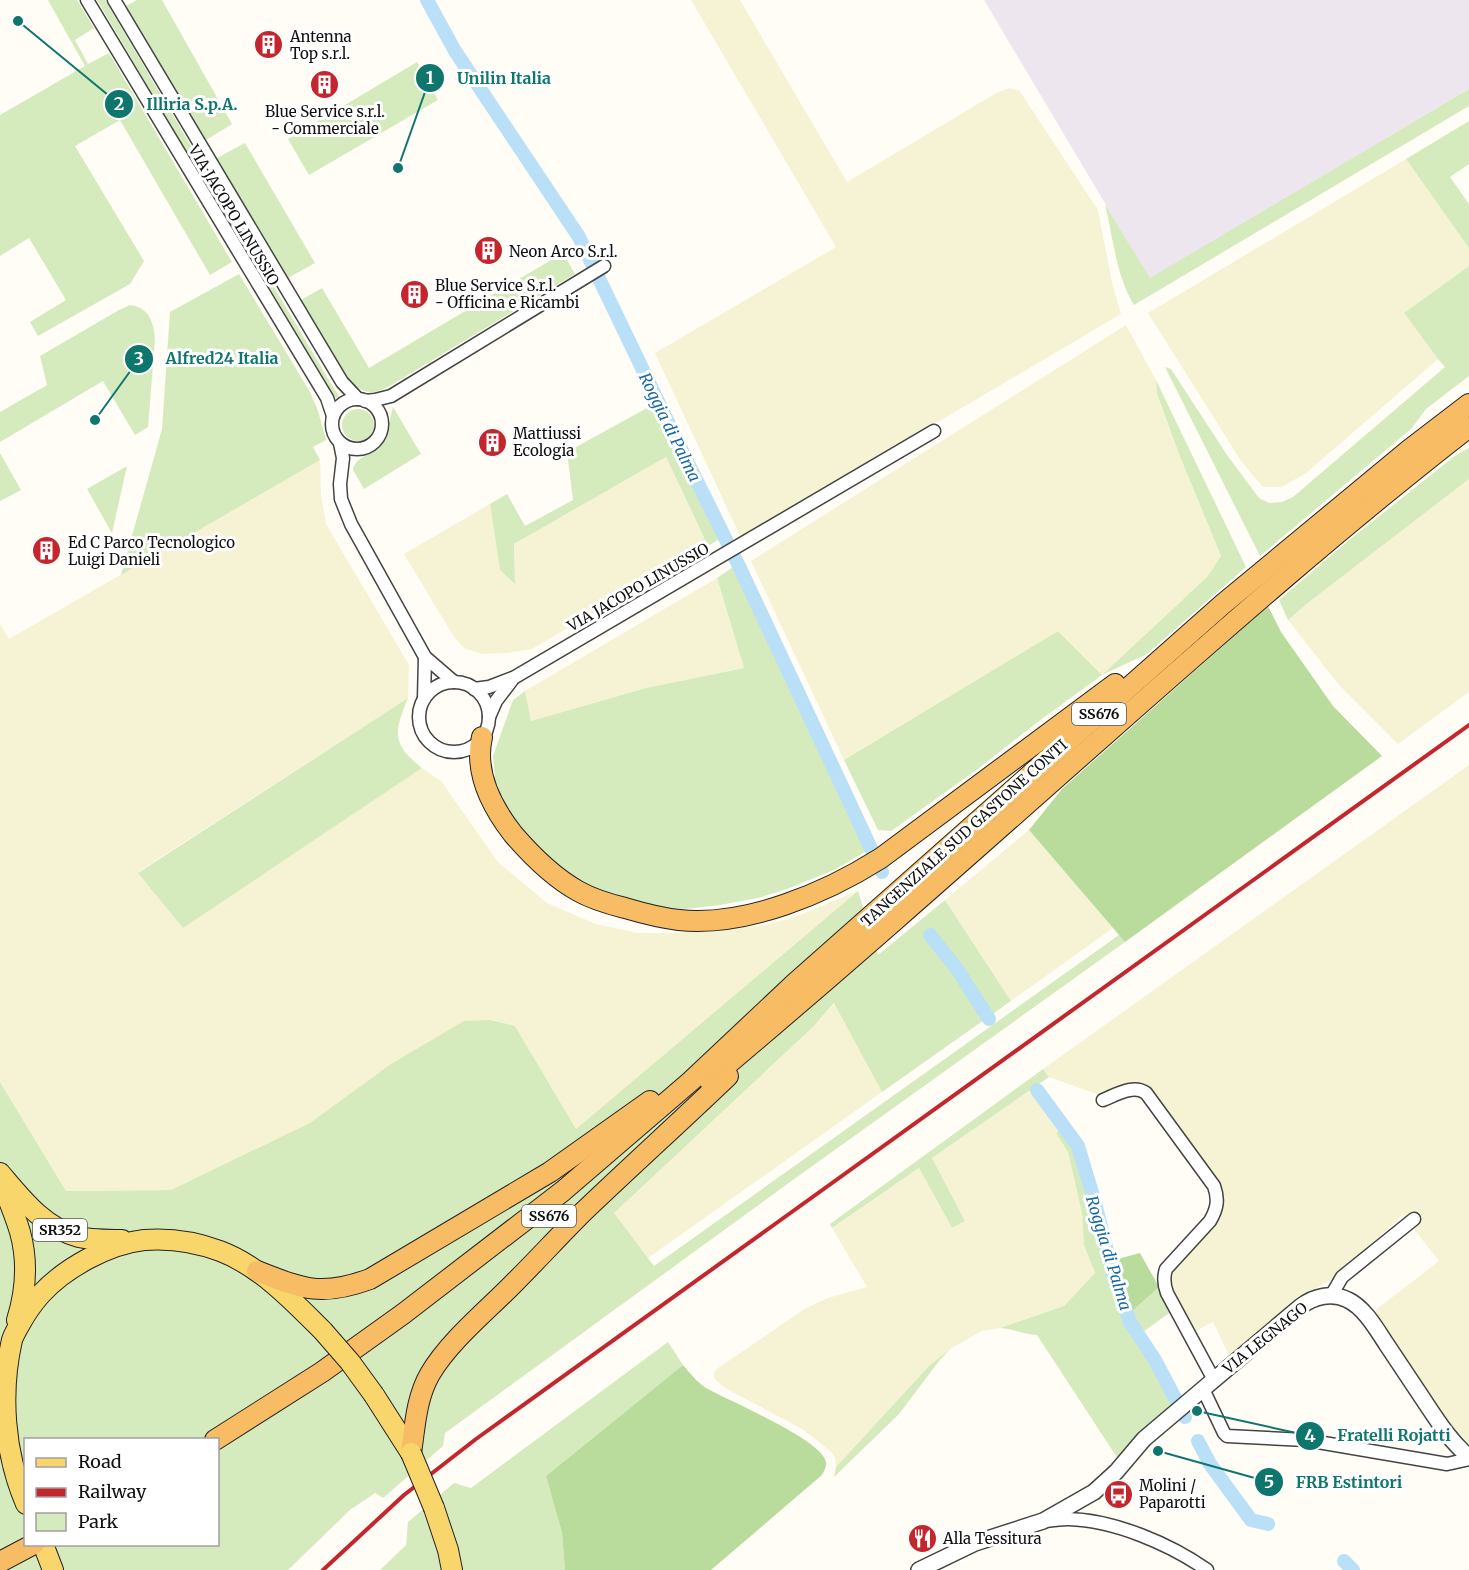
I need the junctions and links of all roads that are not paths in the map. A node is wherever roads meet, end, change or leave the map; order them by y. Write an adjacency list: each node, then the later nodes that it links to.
1 (87, 0): 7 (street, VIA JACOPO LINUSSIO)
2 (114, 0): 5 (street, VIA JACOPO LINUSSIO)
3 (599, 269): 4 (street)
4 (391, 396): 5 (street); 8 (street)
5 (361, 400): 7 (street); 8 (street, VIA JACOPO LINUSSIO)
6 (1469, 404): 14 (highway, TANGENZIALE SUD GASTONE CONTI / SS676)
7 (333, 416): 11 (street, VIA JACOPO LINUSSIO)
8 (380, 416): 12 (street)
9 (1469, 427): 22 (highway, TANGENZIALE SUD GASTONE CONTI / SS676)
10 (934, 431): 16 (street, VIA JACOPO LINUSSIO)
11 (340, 443): 12 (street); 13 (street, VIA JACOPO LINUSSIO)
12 (368, 447): 13 (street)
13 (341, 479): 15 (street, VIA JACOPO LINUSSIO)
14 (1223, 604): 21 (highway); 23 (highway, TANGENZIALE SUD GASTONE CONTI / SS676)
15 (425, 657): 17 (street, VIA JACOPO LINUSSIO); 19 (street)
16 (515, 677): 18 (street, VIA JACOPO LINUSSIO); 20 (street, VIA JACOPO LINUSSIO)
17 (454, 682): 18 (street, VIA JACOPO LINUSSIO); 19 (street)
18 (474, 689): 20 (street)
19 (424, 699): 21 (street)
20 (489, 717): 21 (street, VIA JACOPO LINUSSIO)
21 (482, 737)
22 (858, 954): 35 (highway, SS676); 36 (highway)
23 (794, 984): 29 (highway); 34 (highway, SS676)
24 (1103, 1100): 32 (street)
25 (0, 1173): 28 (main road, SR352)
26 (0, 1177): 31 (main road, SR352)
27 (1414, 1219): 30 (street)
28 (143, 1240): 29 (main road); 31 (main road)
29 (257, 1271): 36 (main road, bridge)
30 (1332, 1296): 32 (street, VIA LEGNAGO); 37 (street)
31 (12, 1338): 33 (main road)
32 (1208, 1384): 37 (street); 39 (street, VIA LEGNAGO)
33 (1, 1406): 38 (main road)
34 (218, 1438)
35 (219, 1446)
36 (411, 1453): 44 (main road, bridge)
37 (1469, 1458)
38 (24, 1501)
39 (1043, 1521): 45 (street, VIA LEGNAGO); 46 (street)
40 (32, 1546): 42 (highway)
41 (43, 1546): 43 (main road)
42 (0, 1562)
43 (53, 1570)
44 (452, 1570)
45 (919, 1570)
46 (1207, 1570)

